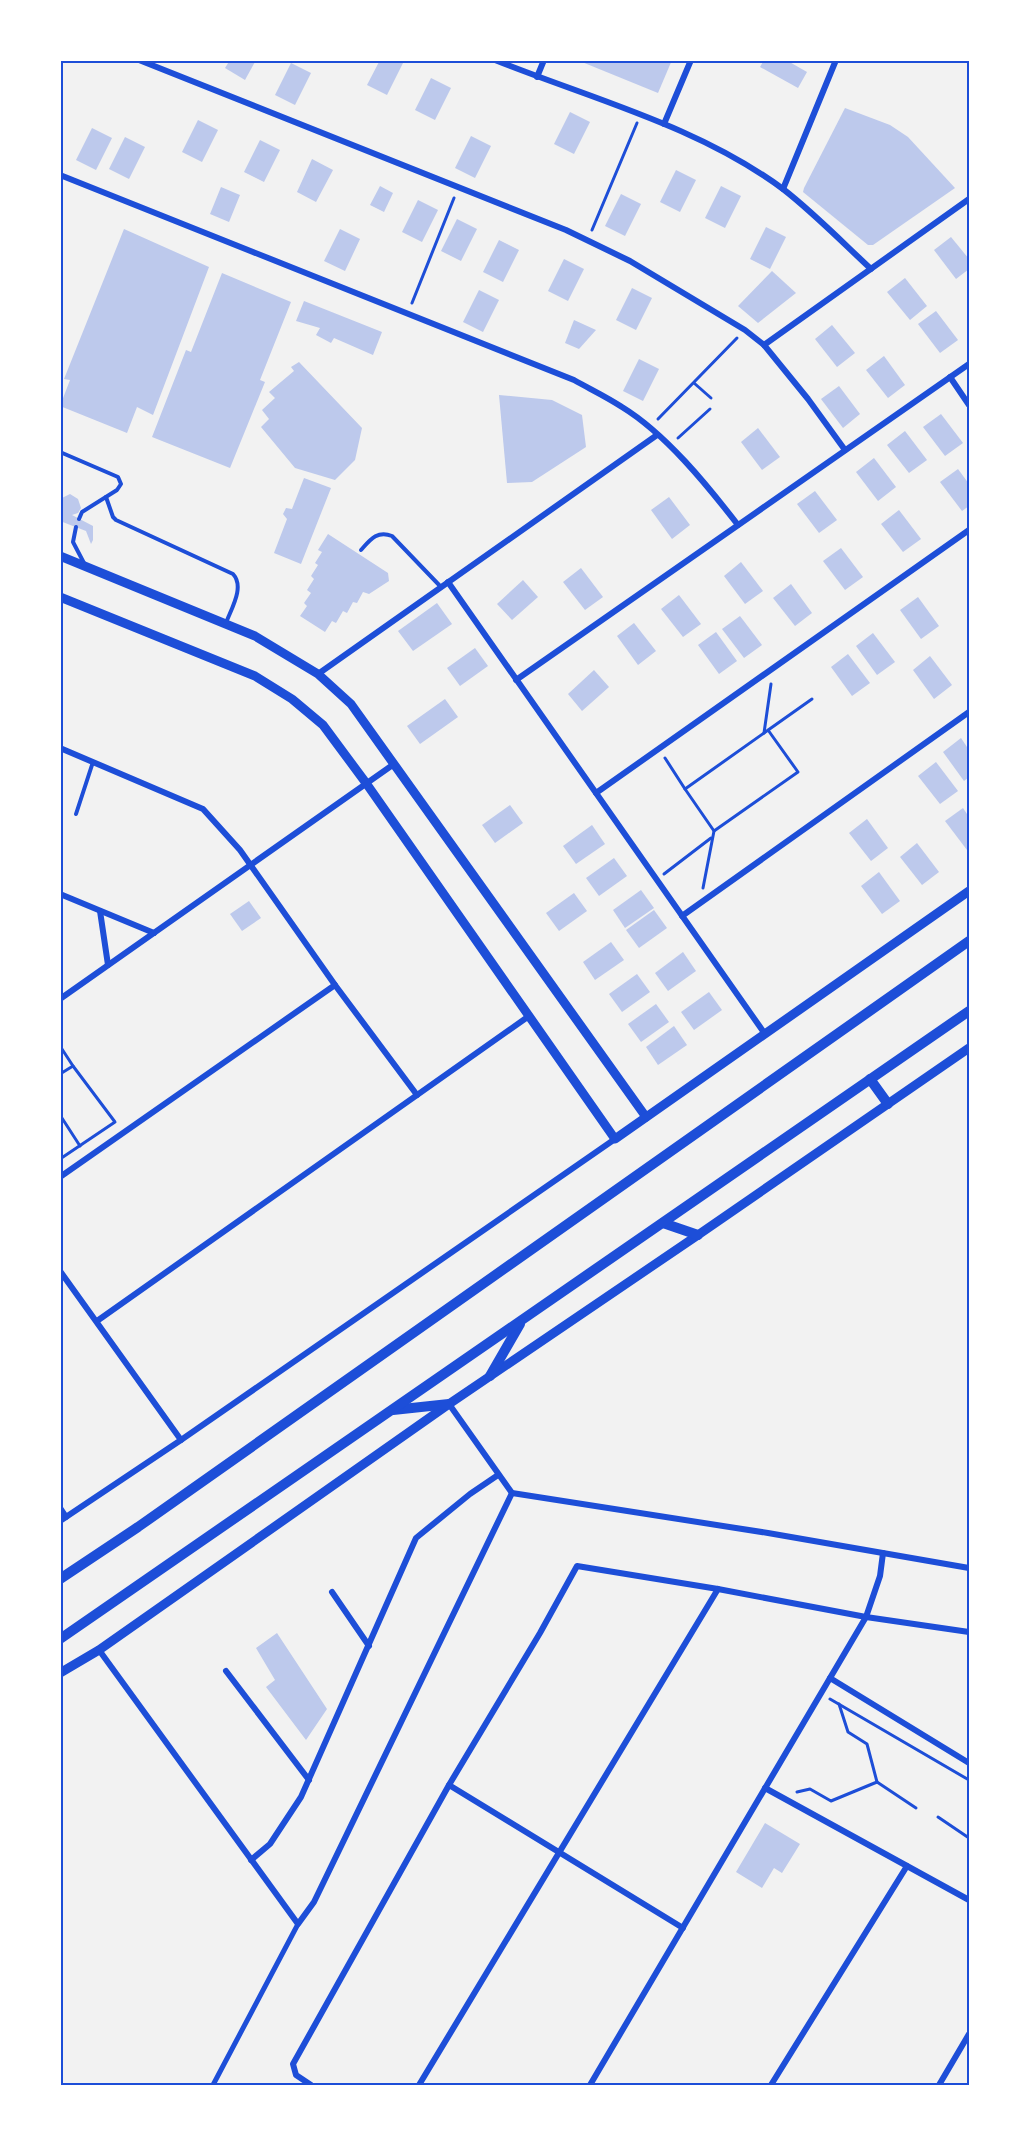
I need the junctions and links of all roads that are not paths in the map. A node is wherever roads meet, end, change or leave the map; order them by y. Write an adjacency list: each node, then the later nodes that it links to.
1 (139, 60): 12 (street)
2 (495, 60): 6 (street)
3 (544, 60): 6 (street)
4 (690, 60): 7 (street)
5 (836, 60): 9 (street)
6 (537, 77): 7 (street)
7 (664, 124): 9 (street)
8 (60, 175): 16 (street)
9 (783, 189): 11 (street)
10 (969, 199): 11 (street)
11 (871, 269): 12 (street)
12 (764, 345): 17 (street)
13 (969, 364): 14 (street)
14 (950, 377): 15 (street); 17 (street)
15 (969, 405)
16 (657, 435): 21 (street); 27 (street)
17 (845, 450): 21 (street)
18 (60, 452): 19 (lane)
19 (106, 497): 20 (lane); 30 (lane)
20 (79, 519)
21 (738, 525): 32 (street)
22 (76, 527): 26 (lane)
23 (969, 530): 38 (street)
24 (361, 550): 28 (lane)
25 (60, 556): 26 (street)
26 (87, 568): 30 (street)
27 (448, 582): 28 (street); 32 (street)
28 (441, 587): 31 (street)
29 (60, 597): 37 (street)
30 (226, 624): 31 (street)
31 (318, 674): 36 (street)
32 (516, 680): 38 (street)
33 (969, 712): 44 (street)
34 (60, 748): 35 (street)
35 (93, 762): 39 (lane); 40 (street)
36 (394, 764): 37 (street); 57 (street)
37 (366, 783): 40 (street); 51 (street)
38 (596, 793): 44 (street)
39 (76, 814)
40 (250, 865): 45 (street); 48 (street)
41 (969, 891): 52 (street)
42 (60, 894): 43 (street)
43 (100, 911): 45 (street); 47 (street)
44 (682, 916): 52 (street)
45 (154, 933): 47 (street)
46 (969, 941): 75 (main road)
47 (108, 965): 49 (street)
48 (336, 986): 55 (street); 59 (street)
49 (60, 999)
50 (969, 1011): 54 (main road)
51 (529, 1016): 55 (street); 58 (street)
52 (765, 1034): 57 (street)
53 (969, 1048): 56 (street)
54 (870, 1079): 56 (main road); 60 (main road)
55 (417, 1095): 63 (street)
56 (888, 1104): 61 (street)
57 (646, 1117): 58 (street)
58 (615, 1139): 68 (street)
59 (60, 1177)
60 (663, 1223): 61 (main road); 64 (main road)
61 (698, 1235): 65 (street)
62 (60, 1271): 63 (street)
63 (97, 1321): 68 (street)
64 (521, 1321): 65 (main road); 67 (main road)
65 (490, 1376): 66 (street)
66 (449, 1404): 67 (main road); 69 (street); 82 (street)
67 (389, 1410): 80 (main road)
68 (181, 1440): 72 (street)
69 (498, 1475): 70 (street); 81 (street)
70 (512, 1493): 73 (street); 94 (street)
71 (60, 1508): 72 (street)
72 (63, 1519)
73 (884, 1553): 74 (street); 78 (street)
74 (969, 1568)
75 (60, 1579)
76 (718, 1589): 78 (street); 88 (street); 90 (street)
77 (332, 1592): 81 (street)
78 (866, 1617): 79 (street); 85 (street)
79 (969, 1632)
80 (60, 1639)
81 (369, 1646): 87 (street)
82 (99, 1650): 84 (street); 91 (street)
83 (226, 1671): 87 (street)
84 (60, 1673)
85 (830, 1678): 86 (street); 89 (street)
86 (969, 1763)
87 (309, 1780): 91 (street)
88 (449, 1785): 90 (street); 98 (street)
89 (765, 1788): 92 (street); 95 (street)
90 (559, 1850): 95 (street); 99 (street)
91 (251, 1860): 94 (street)
92 (907, 1866): 93 (street); 101 (street)
93 (969, 1900)
94 (298, 1924): 97 (street)
95 (683, 1928): 100 (street)
96 (969, 2034): 102 (street)
97 (213, 2085)
98 (311, 2085)
99 (419, 2085)
100 (591, 2085)
101 (771, 2085)
102 (939, 2085)

